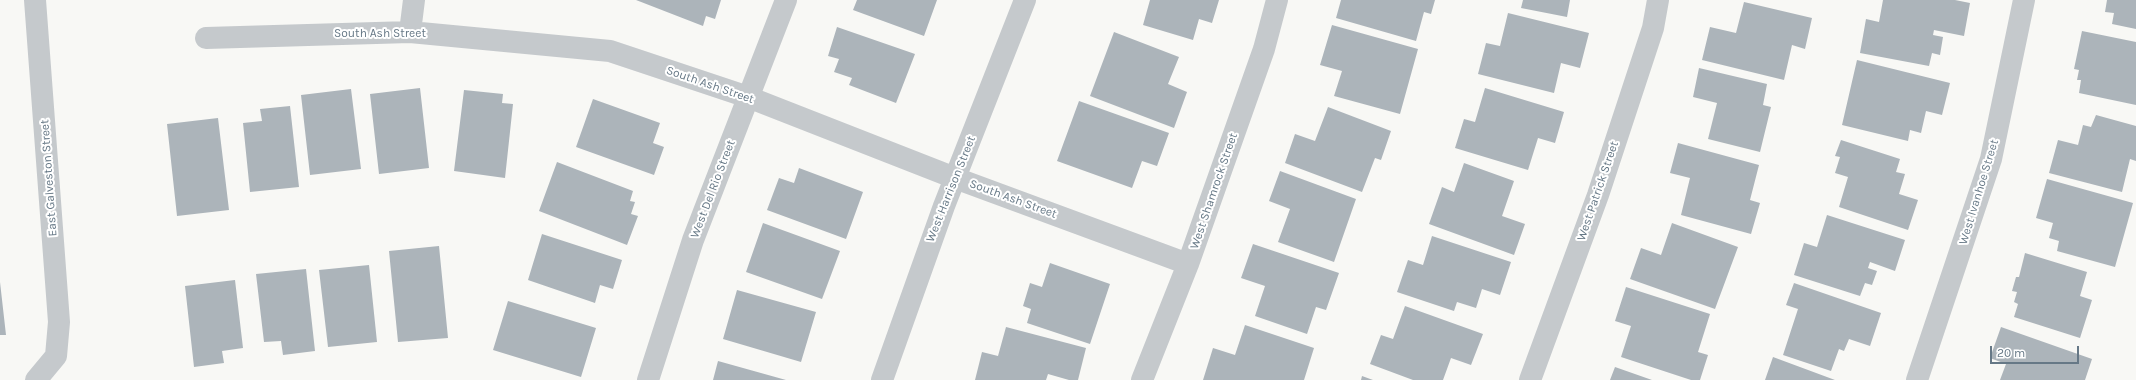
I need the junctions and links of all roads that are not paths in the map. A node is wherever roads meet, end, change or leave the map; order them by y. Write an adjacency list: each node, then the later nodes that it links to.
1 (35, 0): 13 (street, East Galveston Street)
2 (414, 0): 8 (street)
3 (786, 0): 10 (street, West Del Rio Street)
4 (1025, 0): 11 (street, West Harrison Street)
5 (1277, 0): 12 (street, West Shamrock Street)
6 (1658, 0): 17 (street, West Patrick Street)
7 (2024, 0): 18 (street, West Ivanhoe Street)
8 (410, 32): 9 (street, South Ash Street); 10 (street, South Ash Street)
9 (206, 38)
10 (748, 97): 11 (street, South Ash Street); 14 (street, West Del Rio Street)
11 (955, 178): 12 (street, South Ash Street); 15 (street, West Harrison Street)
12 (1188, 264): 16 (street, West Shamrock Street)
13 (36, 380)
14 (648, 380)
15 (882, 380)
16 (1142, 380)
17 (1530, 380)
18 (1917, 380)

